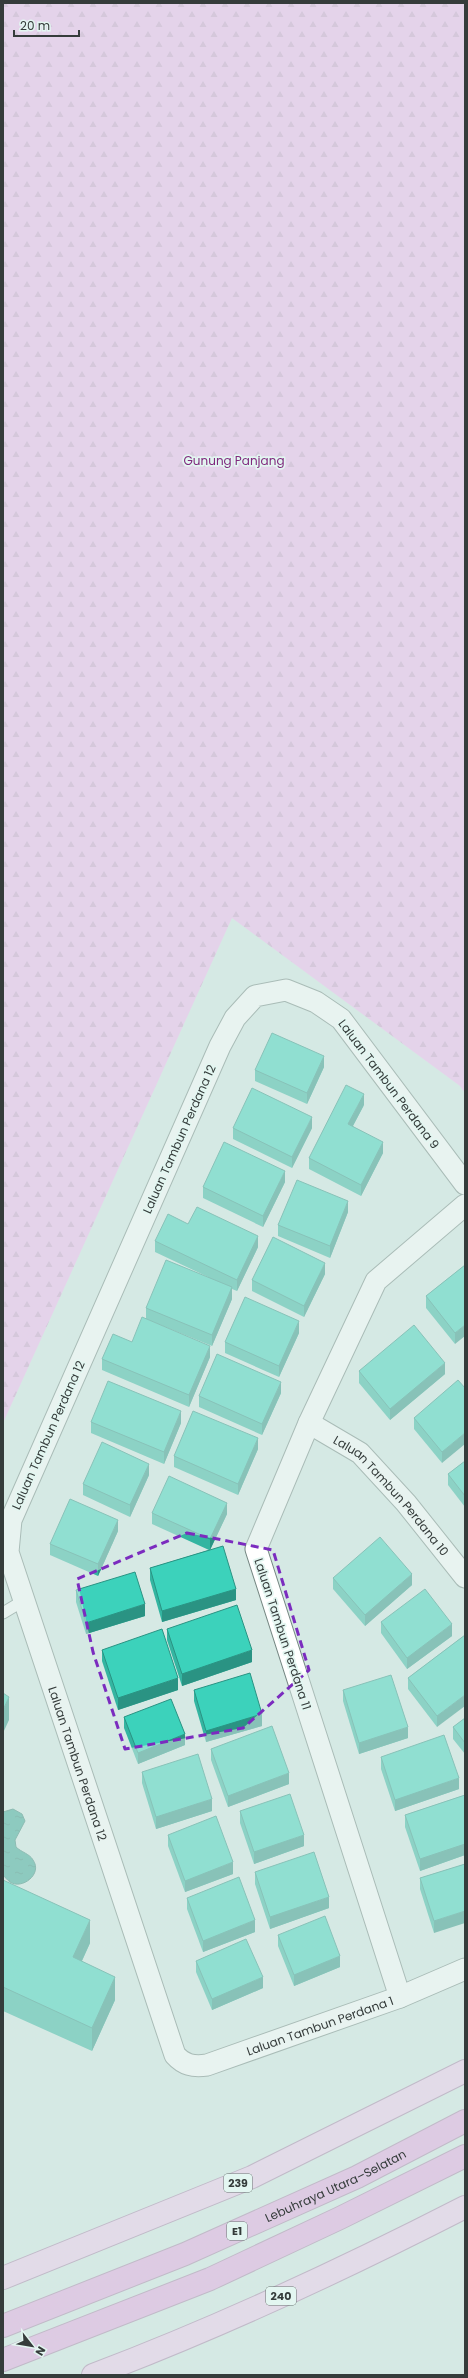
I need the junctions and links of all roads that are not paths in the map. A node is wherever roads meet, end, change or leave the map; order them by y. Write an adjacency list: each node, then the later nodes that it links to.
1 (255, 996): 2 (street, Laluan Tambun Perdana 9); 6 (street, Laluan Tambun Perdana 12)
2 (465, 1184)
3 (465, 1205): 4 (street, Laluan Tambun Perdana 11)
4 (309, 1423): 5 (street, Laluan Tambun Perdana 10); 9 (street, Laluan Tambun Perdana 11)
5 (465, 1577)
6 (23, 1601): 7 (lane); 10 (street, Laluan Tambun Perdana 12)
7 (3, 1613)
8 (465, 1969): 9 (street, Laluan Tambun Perdana 1)
9 (400, 1997): 10 (street, Laluan Tambun Perdana 1)
10 (175, 2055)
11 (465, 2071): 15 (main road, 239)
12 (465, 2121): 16 (highway, Lebuhraya Utara–Selatan / E1)
13 (465, 2156): 17 (highway)
14 (465, 2207): 18 (main road, 240)
15 (3, 2278)
16 (3, 2326)
17 (3, 2360)
18 (93, 2375)

